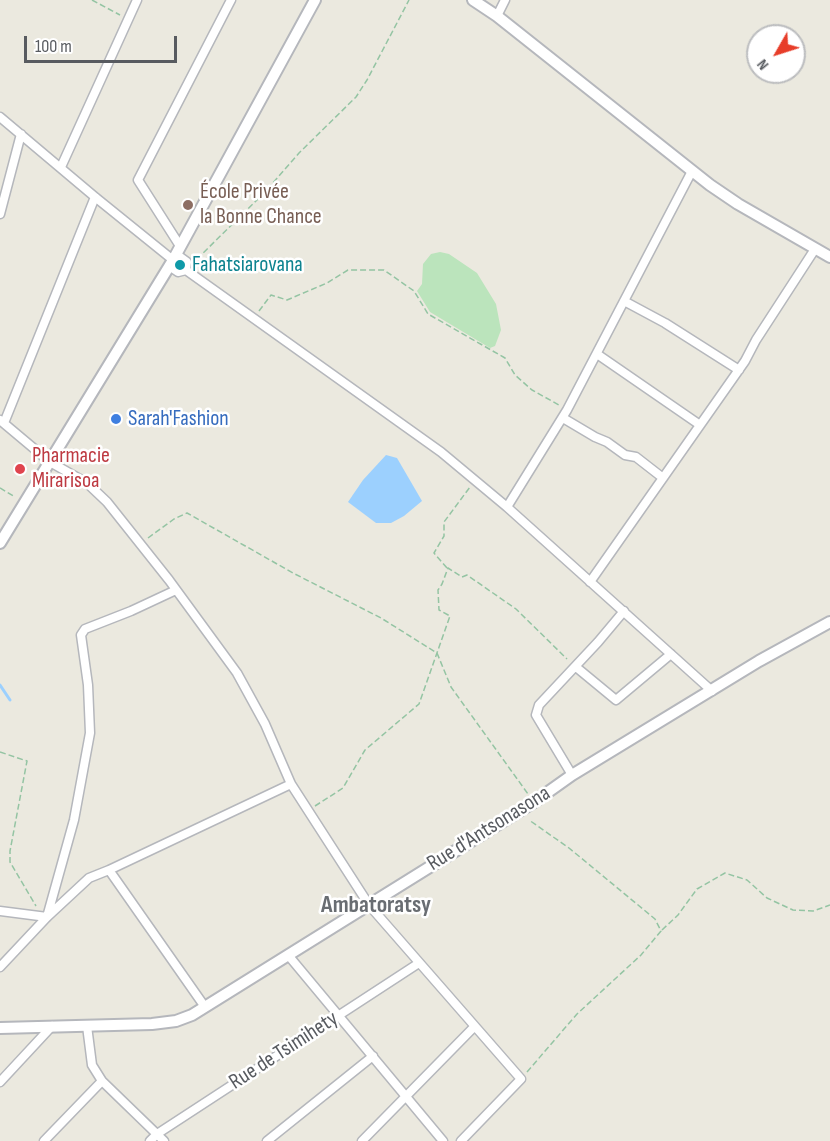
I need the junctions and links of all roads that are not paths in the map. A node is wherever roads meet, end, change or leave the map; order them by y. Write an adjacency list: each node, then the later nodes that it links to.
1 (137, 0): 9 (street)
2 (231, 0): 14 (street)
3 (315, 0): 14 (street)
4 (473, 0): 6 (street)
5 (505, 0): 6 (street)
6 (497, 16): 10 (street)
7 (0, 117): 8 (street)
8 (21, 134): 9 (street); 12 (street)
9 (61, 168): 11 (street)
10 (692, 171): 13 (street); 17 (street)
11 (95, 197): 14 (street); 21 (street)
12 (0, 214)
13 (815, 249): 15 (street); 19 (street)
14 (175, 256): 16 (street); 16 (street); 23 (street)
15 (830, 257)
16 (186, 270): 25 (street)
17 (624, 301): 18 (street); 19 (street)
18 (597, 354): 20 (street); 22 (street)
19 (739, 370): 22 (street)
20 (565, 414): 24 (street); 25 (street)
21 (2, 421): 23 (street)
22 (700, 425): 24 (street)
23 (50, 462): 26 (street); 28 (street)
24 (663, 478): 27 (street)
25 (507, 507): 27 (street)
26 (0, 543)
27 (590, 582): 29 (street)
28 (176, 590): 35 (street); 39 (street)
29 (624, 612): 31 (street); 32 (street)
30 (830, 622): 33 (street, Rue d'Antsonasona)
31 (671, 654): 32 (street); 33 (street)
32 (576, 667): 34 (street)
33 (712, 691): 34 (street, Rue d'Antsonasona)
34 (572, 775): 37 (street, Rue d'Antsonasona)
35 (291, 784): 36 (street); 37 (street)
36 (109, 870): 39 (street); 43 (street)
37 (369, 905): 40 (street, Rue d'Antsonasona); 41 (street)
38 (0, 911): 39 (street)
39 (47, 917): 42 (street)
40 (288, 956): 43 (street, Rue d'Antsonasona); 44 (street)
41 (419, 963): 44 (street, Rue de Tsimihety); 47 (street)
42 (0, 967)
43 (205, 1007): 46 (street, Rue d'Antsonasona)
44 (338, 1015): 49 (street); 53 (street, Rue de Tsimihety)
45 (52, 1026): 46 (street, Rue d'Antsonasona); 48 (street, Rue d'Antsonasona); 51 (street)
46 (87, 1026): 50 (street)
47 (474, 1027): 52 (street); 58 (street)
48 (0, 1028)
49 (373, 1056): 52 (street); 55 (street)
50 (102, 1081): 53 (street); 54 (street)
51 (0, 1083)
52 (406, 1096): 56 (street); 57 (street)
53 (157, 1139)
54 (44, 1141)
55 (267, 1141)
56 (362, 1141)
57 (443, 1141)
58 (461, 1141)

